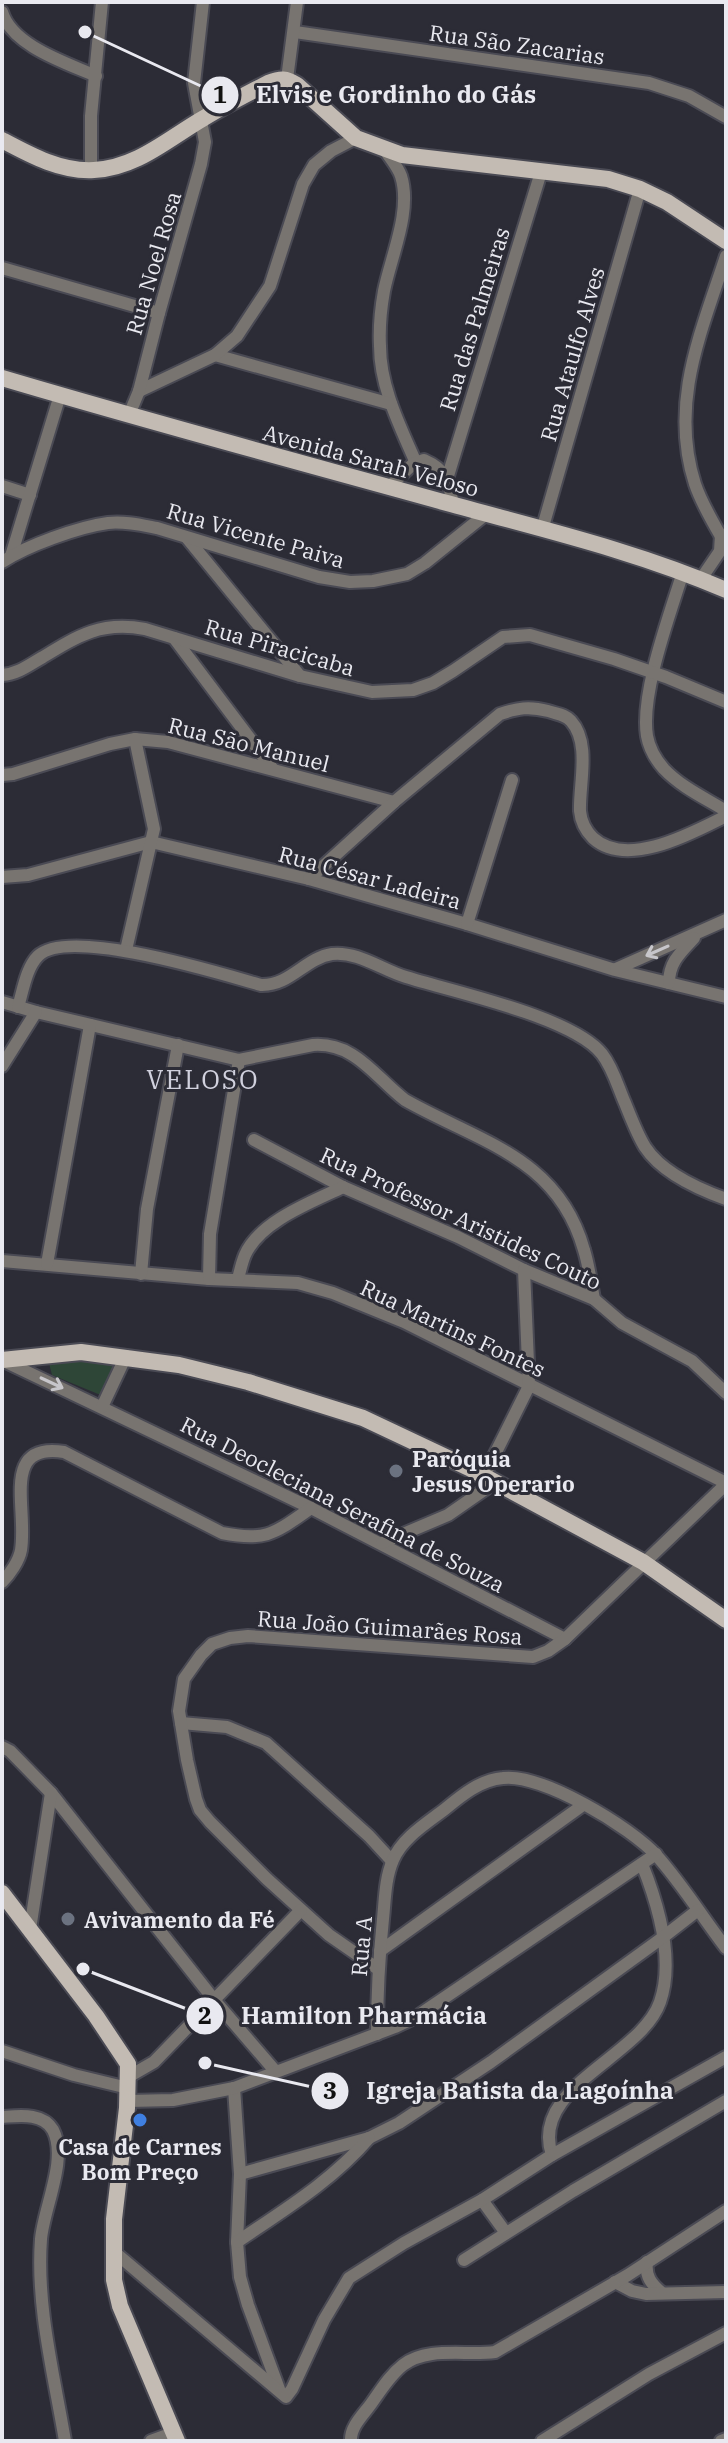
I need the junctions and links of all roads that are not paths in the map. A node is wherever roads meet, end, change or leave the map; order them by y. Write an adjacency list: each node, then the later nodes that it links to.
1 (203, 2): 9 (street, Rua Noel Rosa)
2 (297, 2): 5 (street)
3 (100, 4): 6 (street)
4 (2, 12): 6 (street)
5 (295, 32): 7 (street); 8 (street, Rua São Zacarias)
6 (96, 76): 13 (street)
7 (287, 79): 9 (main road); 10 (main road)
8 (726, 117)
9 (202, 119): 13 (main road); 19 (street, Rua Noel Rosa)
10 (356, 138): 12 (main road); 20 (street)
11 (2, 140): 13 (main road)
12 (385, 150): 14 (main road); 24 (street)
13 (91, 170)
14 (541, 172): 15 (main road); 27 (street, Rua das Palmeiras)
15 (640, 189): 16 (main road); 33 (street, Rua Ataulfo Alves)
16 (726, 241)
17 (726, 256): 35 (street)
18 (2, 268): 19 (street)
19 (159, 313): 22 (street, Rua Noel Rosa)
20 (215, 355): 22 (street); 24 (street)
21 (2, 378): 23 (main road, Avenida Sarah Veloso)
22 (139, 391): 25 (street, Rua Noel Rosa)
23 (60, 395): 25 (main road, Avenida Sarah Veloso); 30 (street)
24 (391, 404): 26 (street)
25 (129, 415): 29 (main road, Avenida Sarah Veloso)
26 (416, 463): 27 (street); 29 (street)
27 (447, 479): 31 (street)
28 (2, 486): 30 (street)
29 (389, 487): 31 (main road, Avenida Sarah Veloso)
30 (30, 495): 36 (street)
31 (453, 505): 32 (main road, Avenida Sarah Veloso)
32 (486, 514): 33 (main road, Avenida Sarah Veloso); 34 (street, Rua Vicente Paiva)
33 (542, 530): 37 (main road, Avenida Sarah Veloso)
34 (187, 538): 36 (street, Rua Vicente Paiva); 43 (street)
35 (723, 540): 38 (street)
36 (6, 559)
37 (683, 572): 38 (main road, Avenida Sarah Veloso); 41 (street)
38 (701, 579): 39 (main road, Avenida Sarah Veloso)
39 (726, 590)
40 (174, 638): 42 (street, Rua Piracicaba); 43 (street, Rua Piracicaba); 46 (street)
41 (653, 673): 43 (street, Rua Piracicaba); 44 (street, Rua Piracicaba); 52 (street)
42 (2, 675)
43 (300, 676)
44 (726, 702)
45 (135, 739): 47 (street, Rua São Manuel); 49 (street, Rua São Manuel); 53 (street)
46 (251, 741): 47 (street); 48 (street)
47 (242, 761): 48 (street, Rua São Manuel)
48 (272, 768): 51 (street, Rua São Manuel)
49 (2, 775)
50 (512, 780): 57 (street)
51 (394, 802): 52 (street); 55 (street)
52 (726, 813)
53 (151, 842): 54 (street, Rua César Ladeira); 55 (street, Rua César Ladeira); 59 (street)
54 (2, 877)
55 (309, 879): 57 (street, Rua César Ladeira)
56 (726, 920): 58 (street)
57 (467, 924): 60 (street, Rua César Ladeira)
58 (699, 932): 60 (street, one-way to 60); 61 (street)
59 (126, 950): 64 (street); 72 (street)
60 (615, 970): 61 (street, Rua César Ladeira)
61 (669, 983): 62 (street, Rua César Ladeira)
62 (726, 997)
63 (2, 1002): 64 (street)
64 (18, 1007): 65 (street)
65 (36, 1012): 66 (street); 69 (street)
66 (90, 1025): 67 (street); 74 (street)
67 (178, 1045): 68 (street); 76 (street)
68 (239, 1060): 77 (street); 79 (street)
69 (2, 1066)
70 (254, 1140): 71 (street, Rua Professor Aristides Couto)
71 (343, 1187): 75 (street, Rua Professor Aristides Couto); 78 (street)
72 (726, 1199)
73 (2, 1261): 74 (street, Rua Martins Fontes)
74 (47, 1264): 76 (street, Rua Martins Fontes)
75 (524, 1270): 79 (street, Rua Professor Aristides Couto); 82 (street)
76 (141, 1274): 77 (street, Rua Martins Fontes)
77 (209, 1279): 78 (street, Rua Martins Fontes)
78 (238, 1279): 82 (street, Rua Martins Fontes)
79 (594, 1299): 83 (street, Rua Professor Aristides Couto)
80 (126, 1356): 81 (main road); 84 (street); 85 (main road)
81 (2, 1360): 84 (street, Rua Deocleciana Serafina de Souza, one-way to 84)
82 (529, 1386): 85 (street); 86 (street, Rua Martins Fontes)
83 (726, 1393)
84 (102, 1407): 87 (street, Rua Deocleciana Serafina de Souza)
85 (489, 1480): 88 (street); 89 (main road)
86 (726, 1484): 89 (street, Rua João Guimarães Rosa)
87 (311, 1508): 88 (street, Rua Deocleciana Serafina de Souza); 90 (street)
88 (382, 1543): 92 (street, Rua Deocleciana Serafina de Souza)
89 (643, 1562): 91 (main road); 92 (street, Rua João Guimarães Rosa)
90 (2, 1582)
91 (726, 1620)
92 (565, 1639): 93 (street, Rua João Guimarães Rosa)
93 (181, 1723): 98 (street); 101 (street, Rua João Guimarães Rosa)
94 (2, 1747): 95 (street)
95 (51, 1793): 103 (street); 108 (street)
96 (583, 1805): 97 (street); 98 (street); 106 (street)
97 (656, 1854): 99 (street); 102 (street)
98 (392, 1861): 106 (street, Rua A)
99 (642, 1864): 104 (street); 109 (street)
100 (2, 1893): 103 (main road)
101 (301, 1910): 107 (street, Rua João Guimarães Rosa); 108 (street)
102 (698, 1910): 104 (street); 105 (street)
103 (30, 1929): 114 (main road)
104 (662, 1938): 117 (street); 118 (street)
105 (726, 1948)
106 (380, 1951): 107 (street, Rua A)
107 (378, 1969): 109 (street, Rua A)
108 (215, 2001): 112 (street); 114 (street)
109 (377, 2034): 112 (street)
110 (2, 2051): 114 (street)
111 (726, 2057): 118 (street)
112 (276, 2072): 113 (street)
113 (234, 2088): 114 (street); 119 (street)
114 (128, 2089): 124 (main road)
115 (726, 2101): 122 (street)
116 (2, 2117): 134 (street)
117 (369, 2138): 119 (street); 123 (street)
118 (552, 2155): 120 (street)
119 (240, 2174): 123 (street)
120 (482, 2200): 122 (street); 131 (street)
121 (726, 2211): 126 (street)
122 (506, 2233): 125 (street)
123 (237, 2242): 131 (street)
124 (112, 2250): 131 (street); 132 (main road)
125 (464, 2260)
126 (647, 2262): 127 (street); 129 (street)
127 (615, 2282): 129 (street); 133 (street)
128 (726, 2292): 129 (street)
129 (662, 2293)
130 (726, 2333): 136 (street)
131 (282, 2394)
132 (175, 2437): 135 (street)
133 (350, 2439)
134 (65, 2441)
135 (151, 2441)
136 (542, 2441)

